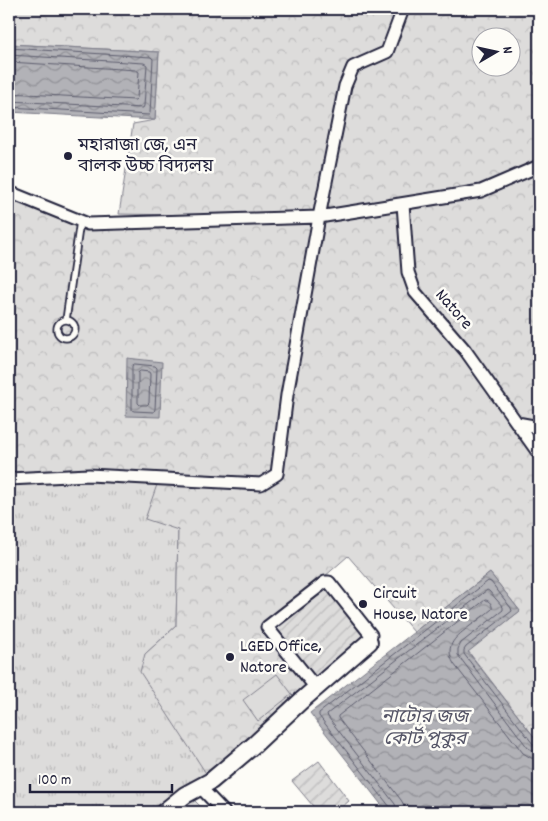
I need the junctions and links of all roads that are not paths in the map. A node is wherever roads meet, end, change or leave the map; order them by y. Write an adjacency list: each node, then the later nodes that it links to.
1 (403, 9): 5 (street)
2 (539, 166): 4 (street)
3 (9, 192): 6 (street)
4 (403, 204): 5 (street); 8 (street, Natore)
5 (319, 217): 6 (street); 11 (street)
6 (80, 221): 7 (lane)
7 (66, 320)
8 (517, 423): 9 (street); 10 (street, Natore)
9 (539, 427)
10 (539, 454)
11 (9, 478)
12 (369, 642): 13 (street); 13 (street)
13 (316, 688): 14 (street)
14 (200, 787): 15 (street); 16 (street)
15 (164, 812)
16 (224, 812)

